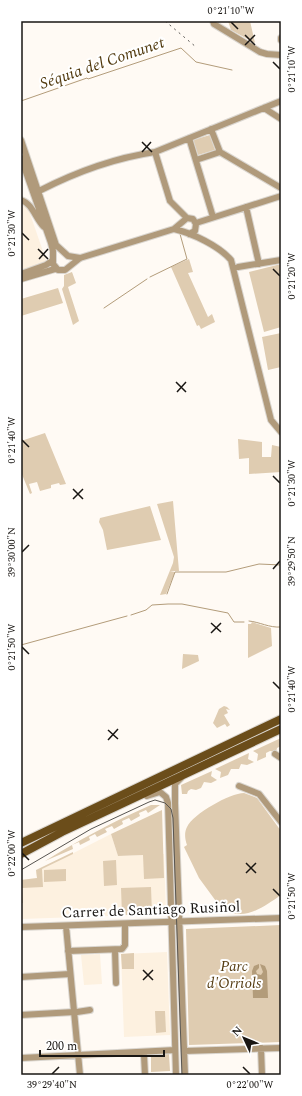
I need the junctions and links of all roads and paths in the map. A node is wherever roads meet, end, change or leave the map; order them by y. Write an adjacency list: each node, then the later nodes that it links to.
1 (213, 21): 2 (street)
2 (281, 55)
3 (281, 101): 4 (street)
4 (264, 108): 5 (street); 6 (street)
5 (281, 119)
6 (211, 129): 7 (street); 10 (street)
7 (189, 138): 9 (street); 12 (street)
8 (21, 140): 14 (street)
9 (155, 152): 14 (street); 19 (street)
10 (220, 152): 12 (street); 13 (street)
11 (21, 158): 21 (street)
12 (196, 160): 18 (street)
13 (280, 185)
14 (39, 192): 24 (street)
15 (281, 196): 17 (street)
16 (21, 200): 21 (street)
17 (246, 207): 18 (street); 29 (street)
18 (213, 217): 20 (street)
19 (187, 218): 20 (street); 22 (street)
20 (196, 223): 23 (street)
21 (45, 228): 26 (street)
22 (181, 228): 23 (street); 25 (street)
23 (192, 233): 34 (street)
24 (66, 254): 25 (street); 26 (street); 28 (street)
25 (80, 258): 28 (street)
26 (53, 259): 31 (street); 32 (street)
27 (281, 260): 29 (street)
28 (70, 264): 31 (street)
29 (259, 264): 30 (street)
30 (238, 267)
31 (56, 269): 33 (street)
32 (21, 274)
33 (21, 279)
34 (281, 432)
35 (281, 720): 42 (main road)
36 (281, 729): 39 (main road)
37 (275, 754): 38 (street)
38 (281, 758)
39 (187, 773): 41 (main road); 49 (street)
40 (239, 786): 43 (street)
41 (125, 803): 42 (main road); 50 (street)
42 (82, 819): 44 (main road); 45 (main road); 46 (main road); 47 (main road)
43 (281, 822)
44 (21, 843)
45 (21, 848)
46 (21, 854)
47 (21, 861)
48 (281, 918): 49 (street, Carrer de Santiago Rusiñol)
49 (179, 921): 50 (street, Carrer de Santiago Rusiñol); 65 (street)
50 (172, 922): 51 (street, Carrer de Santiago Rusiñol); 64 (street)
51 (125, 924): 52 (street, Carrer de Santiago Rusiñol); 54 (street)
52 (66, 926): 53 (street, Carrer de Santiago Rusiñol); 55 (street)
53 (21, 927)
54 (115, 950): 55 (street); 58 (street)
55 (68, 951): 56 (street)
56 (70, 974): 57 (street); 60 (street)
57 (21, 977)
58 (116, 984)
59 (90, 1010): 60 (street)
60 (76, 1012): 61 (street); 66 (street)
61 (21, 1015)
62 (261, 1048): 63 (street); 65 (street); 73 (street)
63 (281, 1048)
64 (175, 1050): 66 (street); 71 (street)
65 (184, 1051): 72 (street)
66 (78, 1055): 68 (street); 69 (street)
67 (144, 1055): 70 (street)
68 (21, 1058)
69 (80, 1075)
70 (145, 1075)
71 (176, 1075)
72 (185, 1075)
73 (262, 1075)

